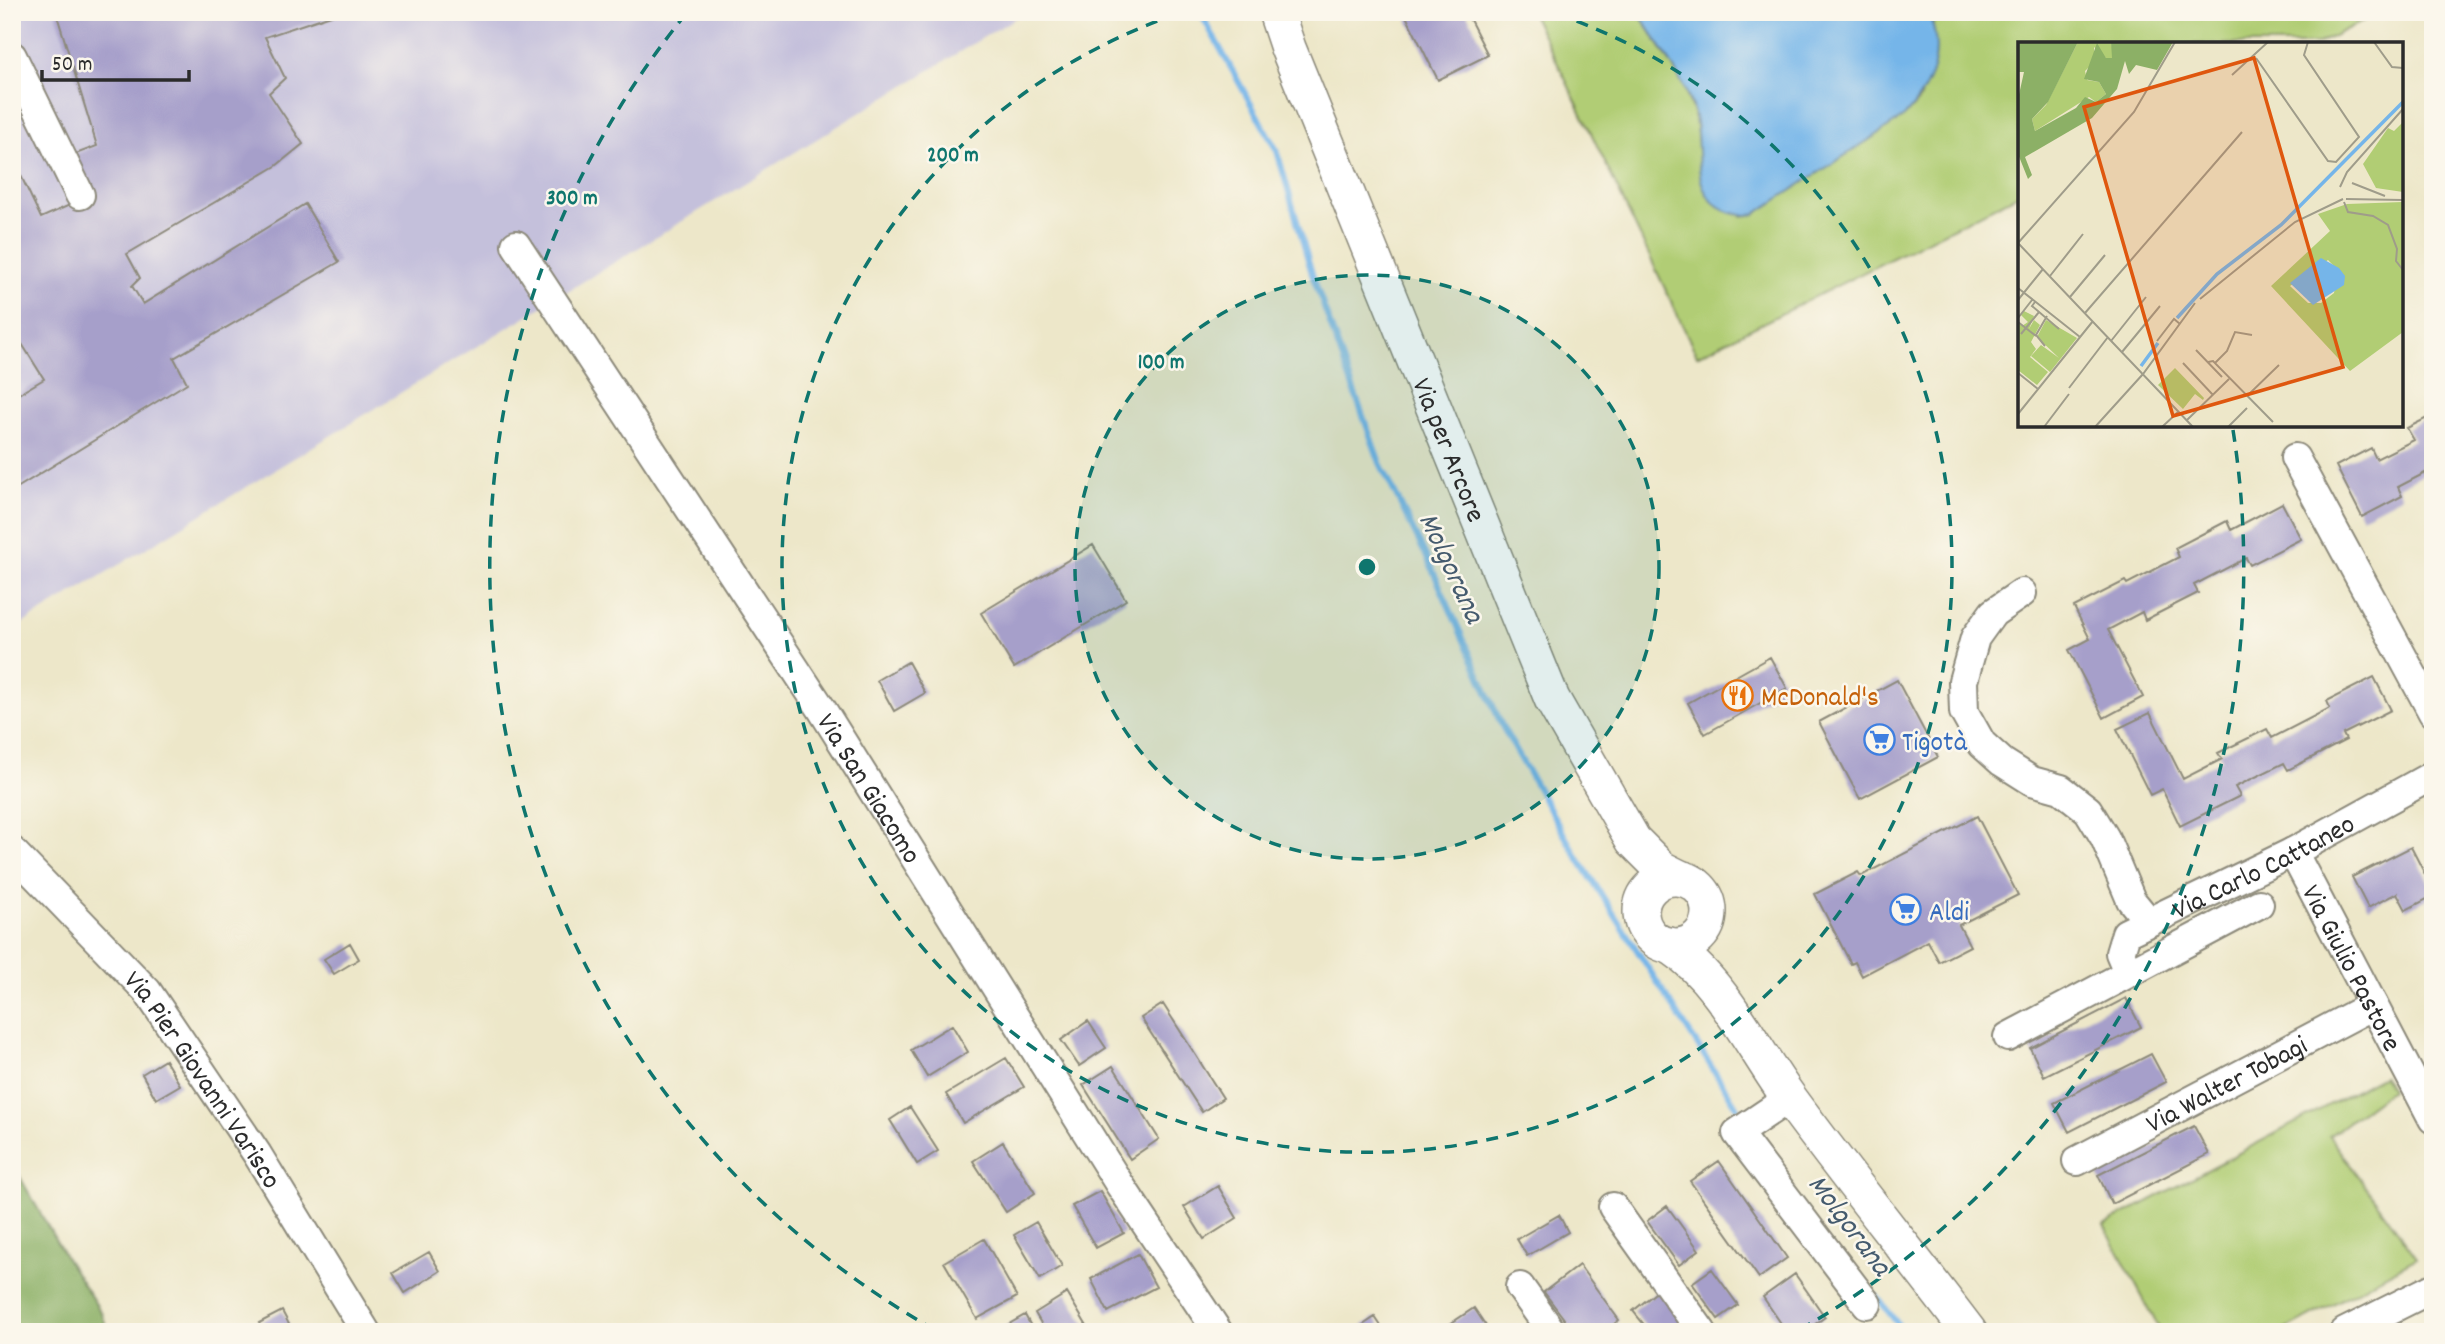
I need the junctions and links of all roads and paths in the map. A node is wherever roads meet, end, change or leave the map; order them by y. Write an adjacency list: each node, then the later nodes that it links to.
1 (1266, 12): 3 (main road)
2 (1276, 12): 3 (main road)
3 (1288, 48): 11 (main road, Via per Arcore)
4 (12, 56): 5 (street)
5 (80, 195)
6 (516, 245): 32 (street, Via San Giacomo)
7 (2295, 458): 9 (street)
8 (2022, 593): 17 (street)
9 (2433, 713)
10 (2433, 775): 13 (street, Via Carlo Cattaneo)
11 (1633, 840): 14 (main road, Via per Arcore); 15 (main road, Via per Arcore)
12 (12, 851): 31 (street, Via Pier Giovanni Varisco)
13 (2293, 852): 17 (street, Via Carlo Cattaneo); 21 (street, Via Giulio Pastore)
14 (1678, 877): 15 (main road); 18 (main road)
15 (1646, 895): 19 (main road)
16 (2259, 904): 20 (street)
17 (2149, 922): 20 (street, Via Carlo Cattaneo)
18 (1707, 924): 19 (main road); 22 (main road)
19 (1669, 945): 22 (main road)
20 (2127, 972): 23 (street)
21 (2373, 1005): 25 (street, Via Giulio Pastore); 26 (street, Via Walter Tobagi)
22 (1733, 1014): 24 (main road)
23 (2008, 1037)
24 (1789, 1098): 30 (street); 35 (main road)
25 (2433, 1119)
26 (2077, 1161)
27 (1613, 1207): 34 (street)
28 (1520, 1287): 33 (street)
29 (2430, 1297): 36 (street)
30 (1867, 1304)
31 (366, 1332)
32 (1218, 1332)
33 (1552, 1332)
34 (1702, 1332)
35 (1969, 1332)
36 (2345, 1332)

